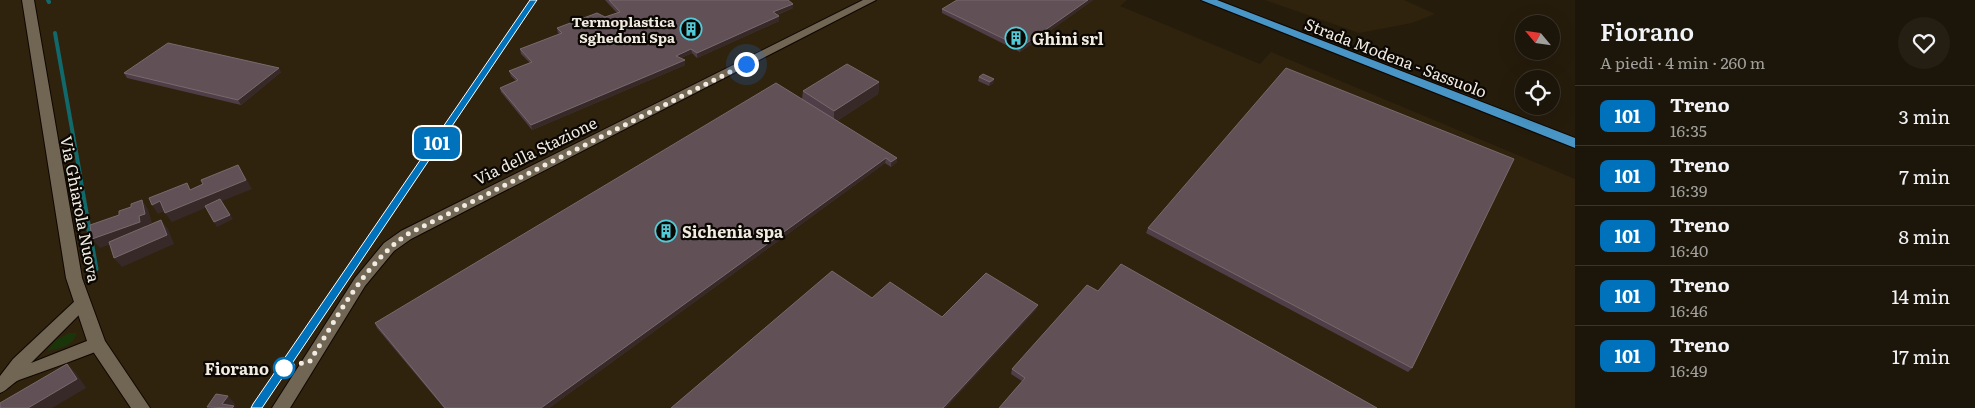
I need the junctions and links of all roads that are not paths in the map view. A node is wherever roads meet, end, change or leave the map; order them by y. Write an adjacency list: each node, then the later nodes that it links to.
1 (28, 0): 7 (street, Via Ghiarola Nuova)
2 (871, 0): 12 (street, Via della Stazione)
3 (1206, 0): 6 (highway, Strada Modena - Sassuolo)
4 (1229, 0): 5 (highway, Strada Modena - Sassuolo)
5 (1575, 133)
6 (1575, 143)
7 (82, 303): 8 (street, Via Ghiarola Nuova); 9 (street)
8 (97, 344): 9 (street); 11 (street, Via Ghiarola Nuova)
9 (13, 374): 10 (street)
10 (0, 386)
11 (141, 408)
12 (280, 408)

